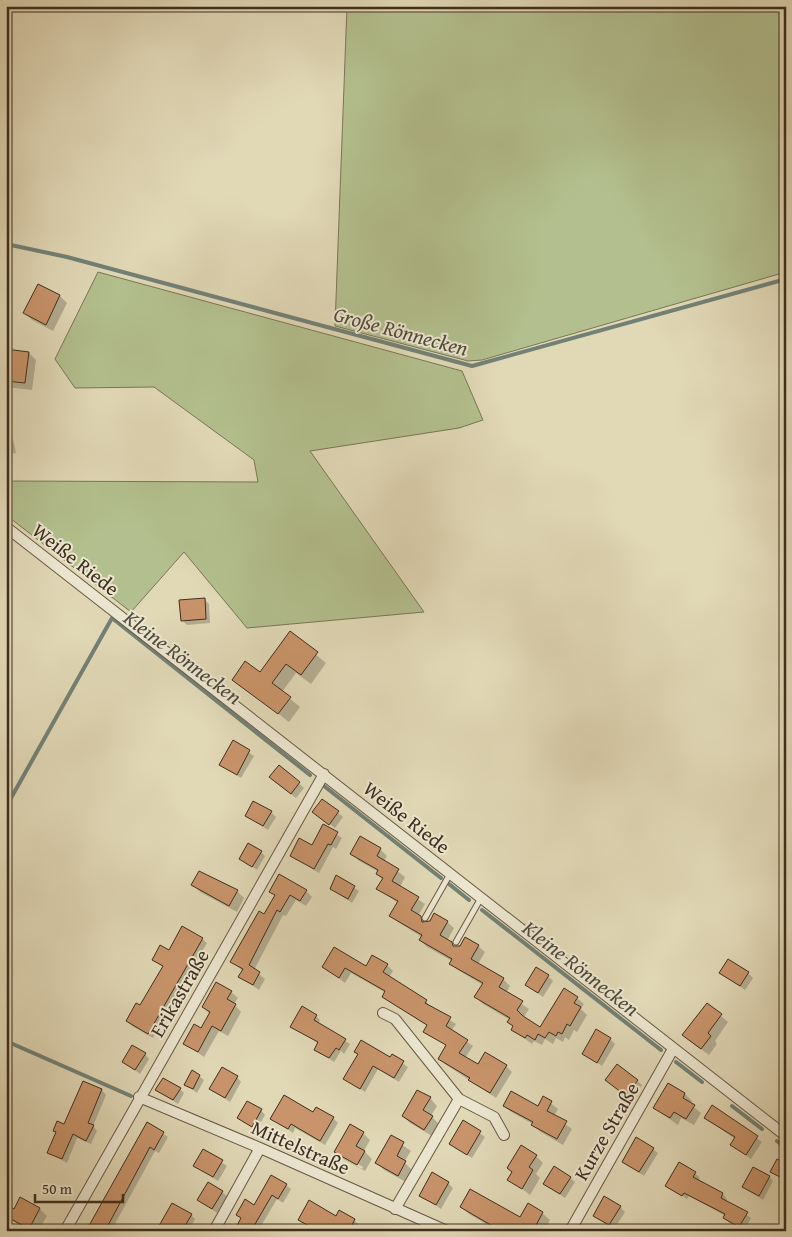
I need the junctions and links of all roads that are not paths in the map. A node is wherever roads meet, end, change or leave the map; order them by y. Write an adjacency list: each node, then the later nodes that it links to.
1 (6, 527): 2 (street, Weiße Riede)
2 (324, 774): 3 (street, Weiße Riede); 9 (street, Erikastraße)
3 (450, 873): 4 (street, Weiße Riede); 5 (lane)
4 (482, 898): 6 (lane); 8 (street, Weiße Riede)
5 (425, 918)
6 (456, 942)
7 (383, 1012): 10 (street)
8 (673, 1049): 12 (street, Weiße Riede); 18 (street, Kurze Straße)
9 (139, 1097): 13 (street, Mittelstraße); 15 (street, Erikastraße)
10 (459, 1099): 11 (street); 14 (street)
11 (504, 1134)
12 (786, 1136)
13 (260, 1148): 14 (street, Mittelstraße); 16 (street)
14 (395, 1209): 17 (street, Mittelstraße)
15 (65, 1231)
16 (214, 1231)
17 (447, 1231)
18 (570, 1231)

